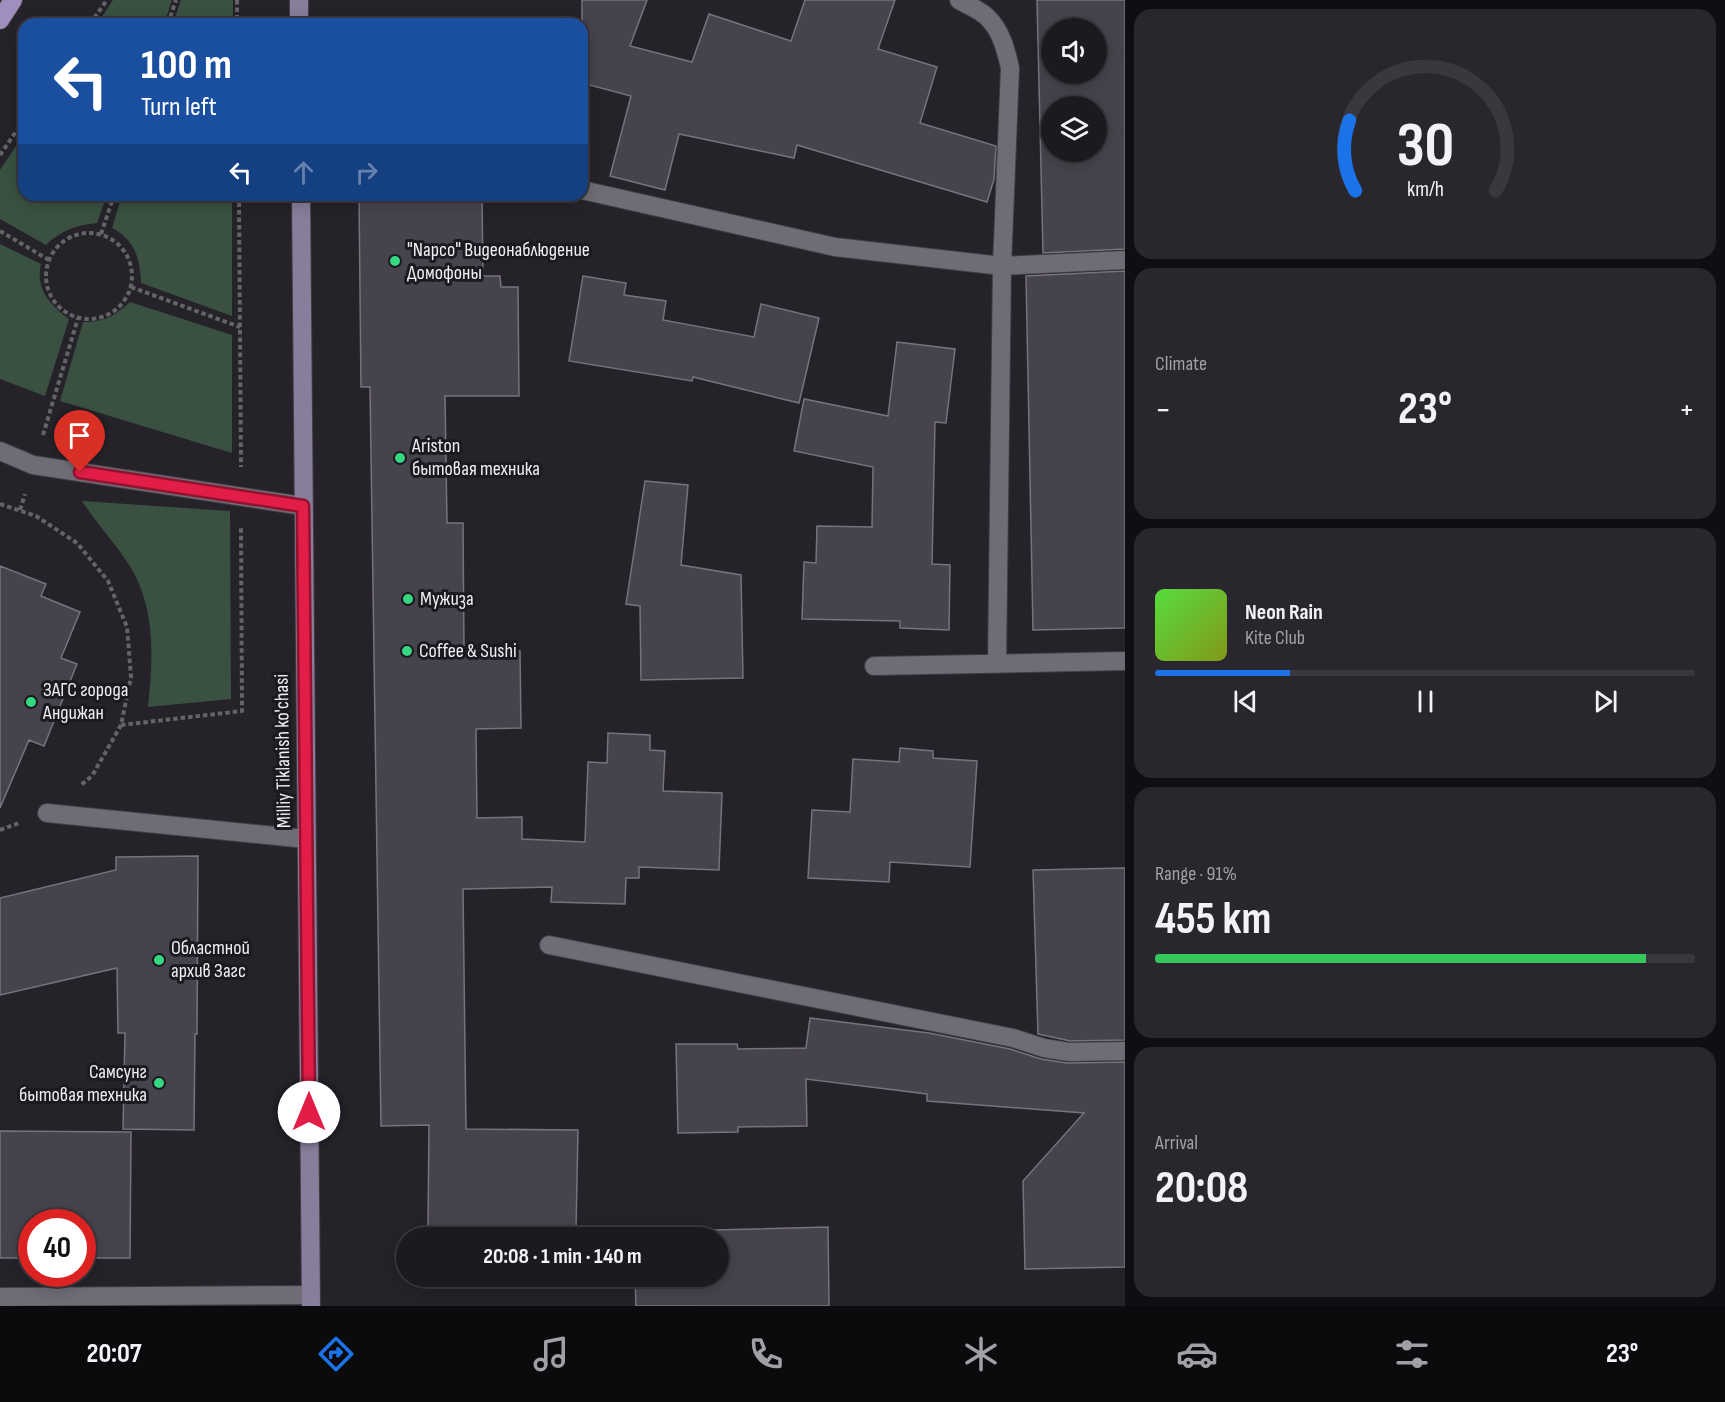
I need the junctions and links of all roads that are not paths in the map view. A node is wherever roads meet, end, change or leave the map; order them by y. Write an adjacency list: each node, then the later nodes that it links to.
1 (13, 0): 5 (main road)
2 (299, 0): 4 (street)
3 (959, 0): 9 (lane)
4 (299, 18)
5 (0, 20)
6 (588, 191): 9 (lane)
7 (301, 201): 11 (street, Milliy Tiklanish ko'chasi)
8 (1125, 260): 9 (lane)
9 (1002, 266): 13 (lane)
10 (0, 452): 11 (lane)
11 (303, 506): 16 (street, Milliy Tiklanish ko'chasi)
12 (1125, 660): 13 (lane)
13 (997, 663): 14 (lane)
14 (874, 666)
15 (47, 813): 16 (lane)
16 (306, 839): 20 (street, Milliy Tiklanish ko'chasi)
17 (549, 945): 18 (lane)
18 (1125, 1051)
19 (0, 1297): 20 (lane)
20 (311, 1300)

